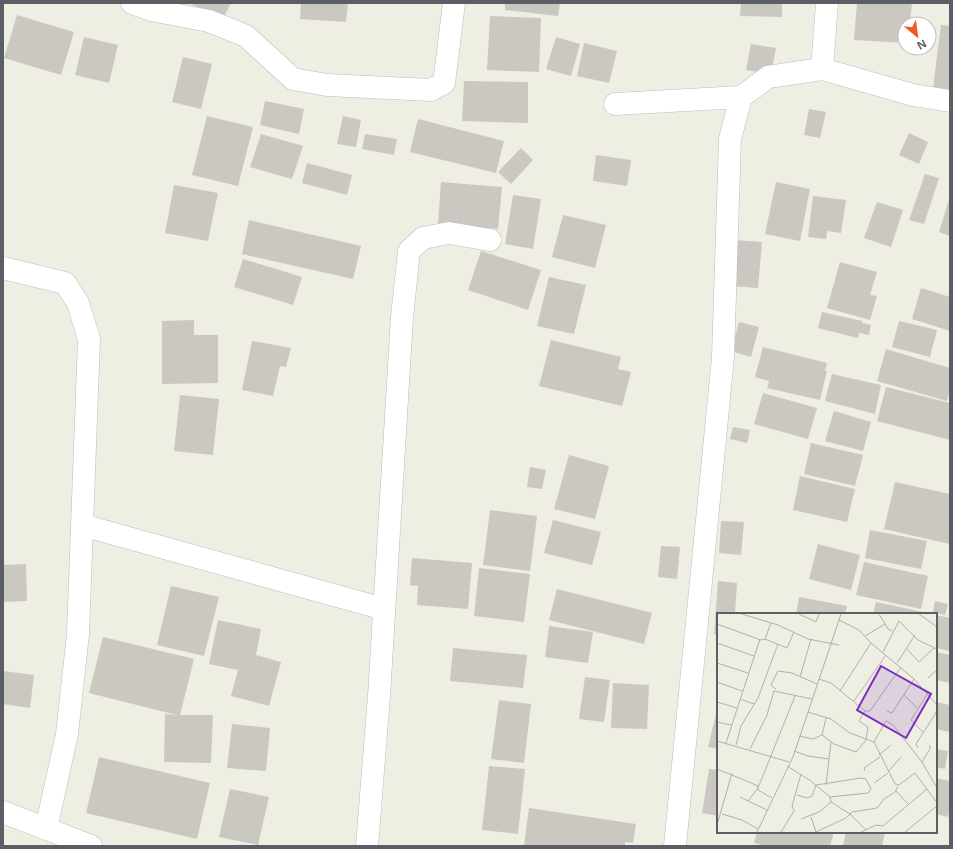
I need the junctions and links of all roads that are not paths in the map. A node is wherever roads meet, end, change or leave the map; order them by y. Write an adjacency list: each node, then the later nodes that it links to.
1 (132, 3): 2 (street)
2 (454, 3)
3 (828, 3): 4 (street)
4 (822, 69): 5 (street); 6 (street)
5 (741, 97): 7 (street); 16 (street)
6 (950, 102)
7 (615, 104)
8 (490, 240): 11 (street)
9 (3, 268): 10 (street)
10 (82, 525): 11 (street); 13 (street)
11 (384, 609): 15 (street)
12 (3, 812): 13 (street)
13 (46, 829): 14 (street)
14 (91, 846)
15 (367, 846)
16 (675, 846)

